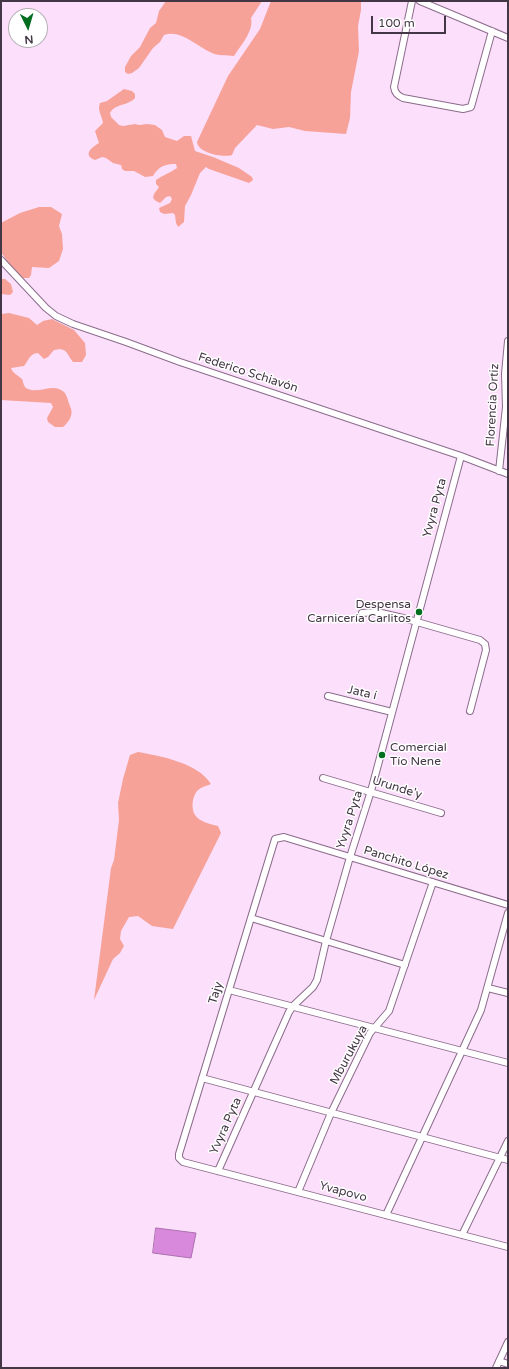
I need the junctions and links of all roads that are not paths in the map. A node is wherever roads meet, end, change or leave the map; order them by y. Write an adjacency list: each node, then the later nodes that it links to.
1 (412, 1): 3 (street)
2 (420, 1): 3 (street)
3 (492, 31): 4 (street)
4 (508, 38)
5 (1, 260): 7 (street, Federico Schiavón)
6 (508, 341): 8 (street, Florencia Ortiz)
7 (461, 456): 8 (street, Federico Schiavón); 11 (street, Yvyra Pyta)
8 (499, 471): 9 (street, Federico Schiavón)
9 (508, 474)
10 (362, 613): 11 (street)
11 (416, 622): 13 (street); 14 (street, Yvyra Pyta)
12 (328, 696): 14 (street, Jata í)
13 (470, 711)
14 (392, 712): 16 (street, Yvyra Pyta)
15 (323, 778): 16 (street, Urunde'y)
16 (371, 791): 17 (street, Urunde'y); 19 (street, Yvyra Pyta)
17 (442, 813)
18 (275, 839): 19 (street, Panchito López); 23 (street, Tajy)
19 (350, 857): 20 (street, Panchito López); 24 (street, Yvyra Pyta)
20 (433, 882): 21 (street, Panchito López); 25 (street, Mburukuya)
21 (508, 905)
22 (508, 913): 26 (street)
23 (251, 918): 24 (street); 27 (street, Tajy)
24 (326, 941): 25 (street); 29 (street, Yvyra Pyta)
25 (406, 964): 30 (street, Mburukuya)
26 (488, 988): 28 (street); 31 (street)
27 (229, 990): 29 (street); 33 (street, Tajy)
28 (508, 993)
29 (293, 1006): 30 (street); 34 (street, Yvyra Pyta)
30 (374, 1028): 31 (street); 35 (street, Mburukuya)
31 (463, 1051): 32 (street); 36 (street)
32 (508, 1062)
33 (202, 1078): 34 (street); 38 (street, Tajy)
34 (253, 1092): 35 (street); 41 (street, Yvyra Pyta)
35 (331, 1113): 36 (street); 42 (street, Mburukuya)
36 (423, 1137): 39 (street); 43 (street)
37 (508, 1141): 39 (street)
38 (179, 1154): 41 (street, Yvapovo)
39 (500, 1158): 40 (street); 44 (street)
40 (508, 1160)
41 (218, 1171): 42 (street, Yvapovo)
42 (298, 1192): 43 (street, Yvapovo)
43 (386, 1215): 44 (street, Yvapovo)
44 (462, 1235): 45 (street, Yvapovo)
45 (508, 1247)
46 (508, 1342): 47 (street)
47 (499, 1361): 48 (street); 49 (street)
48 (508, 1364)
49 (496, 1368)

